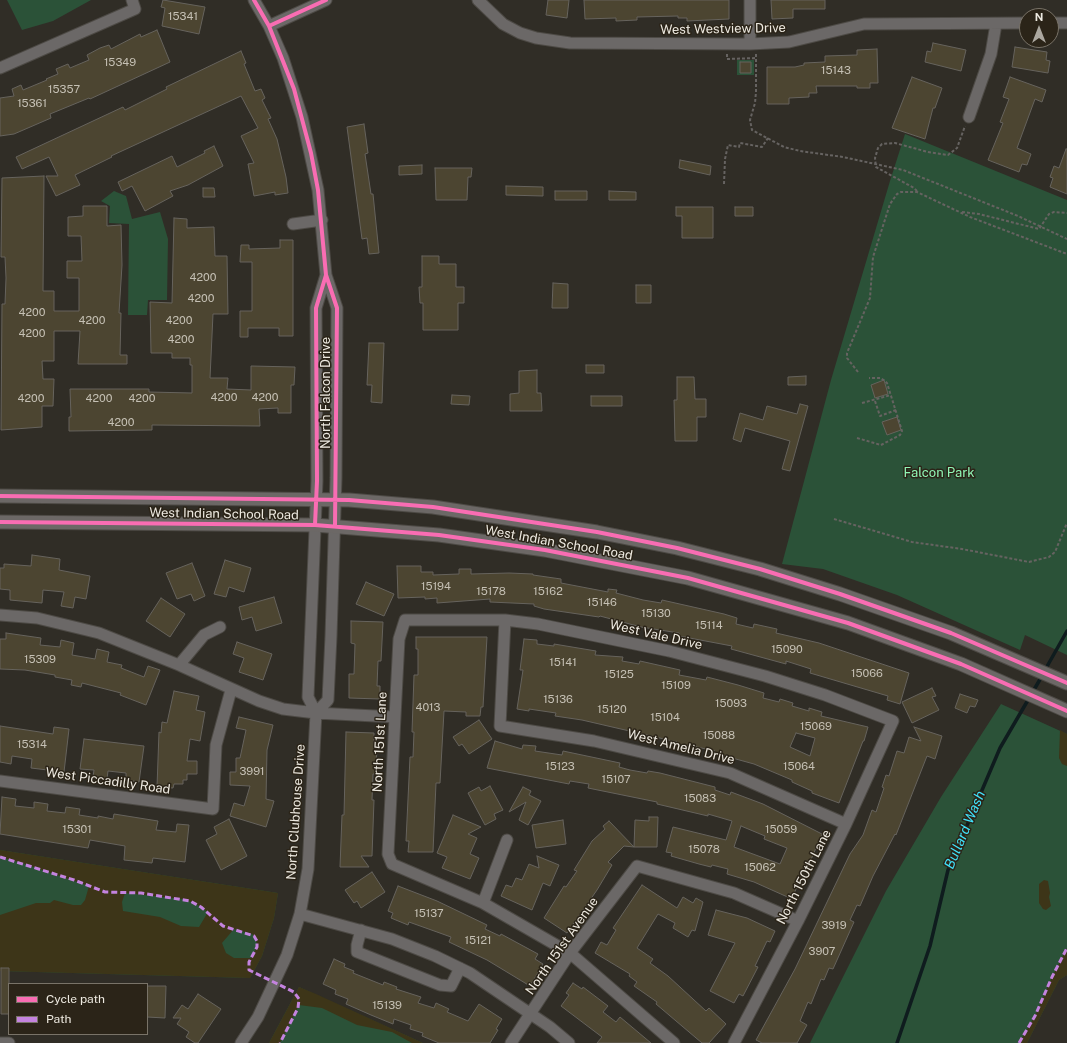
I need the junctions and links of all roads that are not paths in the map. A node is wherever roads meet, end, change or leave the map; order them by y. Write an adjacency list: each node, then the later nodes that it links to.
1 (254, 0): 8 (street, North Falcon Drive)
2 (326, 0): 8 (street)
3 (478, 0): 9 (street, West Westview Drive)
4 (750, 0): 9 (street)
5 (134, 4): 10 (street)
6 (1019, 23): 7 (street, West Westview Drive)
7 (996, 24): 9 (street, West Westview Drive); 11 (street)
8 (269, 26): 12 (street, North Falcon Drive)
9 (753, 49)
10 (0, 68)
11 (969, 117)
12 (322, 220): 13 (street); 14 (street, North Falcon Drive)
13 (293, 224)
14 (326, 275): 16 (street, North Falcon Drive); 17 (street, North Falcon Drive)
15 (0, 496): 17 (main road, West Indian School Road)
16 (335, 499): 17 (main road, West Indian School Road); 19 (street, North Falcon Drive); 27 (main road, West Indian School Road)
17 (316, 512): 18 (main road, West Indian School Road); 19 (main road, West Indian School Road); 21 (street, North Clubhouse Drive)
18 (0, 522)
19 (335, 526): 22 (street); 29 (main road, West Indian School Road)
20 (0, 615): 26 (street)
21 (312, 617): 22 (street); 30 (street, North Clubhouse Drive)
22 (332, 618): 30 (street)
23 (405, 620): 24 (street, West Vale Drive); 31 (street, North 151st Lane)
24 (505, 620): 32 (street, West Vale Drive); 34 (street, West Amelia Drive)
25 (220, 627): 26 (street)
26 (179, 665): 28 (street)
27 (1067, 683)
28 (231, 690): 30 (street); 33 (street, West Piccadilly Road)
29 (1067, 711)
30 (316, 713): 31 (street); 37 (street, North Clubhouse Drive)
31 (395, 717): 36 (street, North 151st Lane)
32 (893, 721): 34 (street, North 150th Lane)
33 (0, 780)
34 (846, 824): 38 (street, North 150th Lane)
35 (507, 840): 36 (street)
36 (483, 903): 40 (street)
37 (300, 914): 39 (street); 45 (street, North Clubhouse Drive)
38 (798, 921): 40 (street, North 151st Avenue); 49 (street, North 150th Lane)
39 (361, 930): 41 (street); 41 (street)
40 (570, 953): 42 (street, North 151st Avenue); 48 (street)
41 (460, 968): 42 (street)
42 (531, 1015): 46 (street, North 151st Avenue); 47 (street)
43 (0, 1043): 44 (street)
44 (9, 1043)
45 (241, 1043)
46 (511, 1043)
47 (569, 1043)
48 (674, 1043)
49 (734, 1043)

